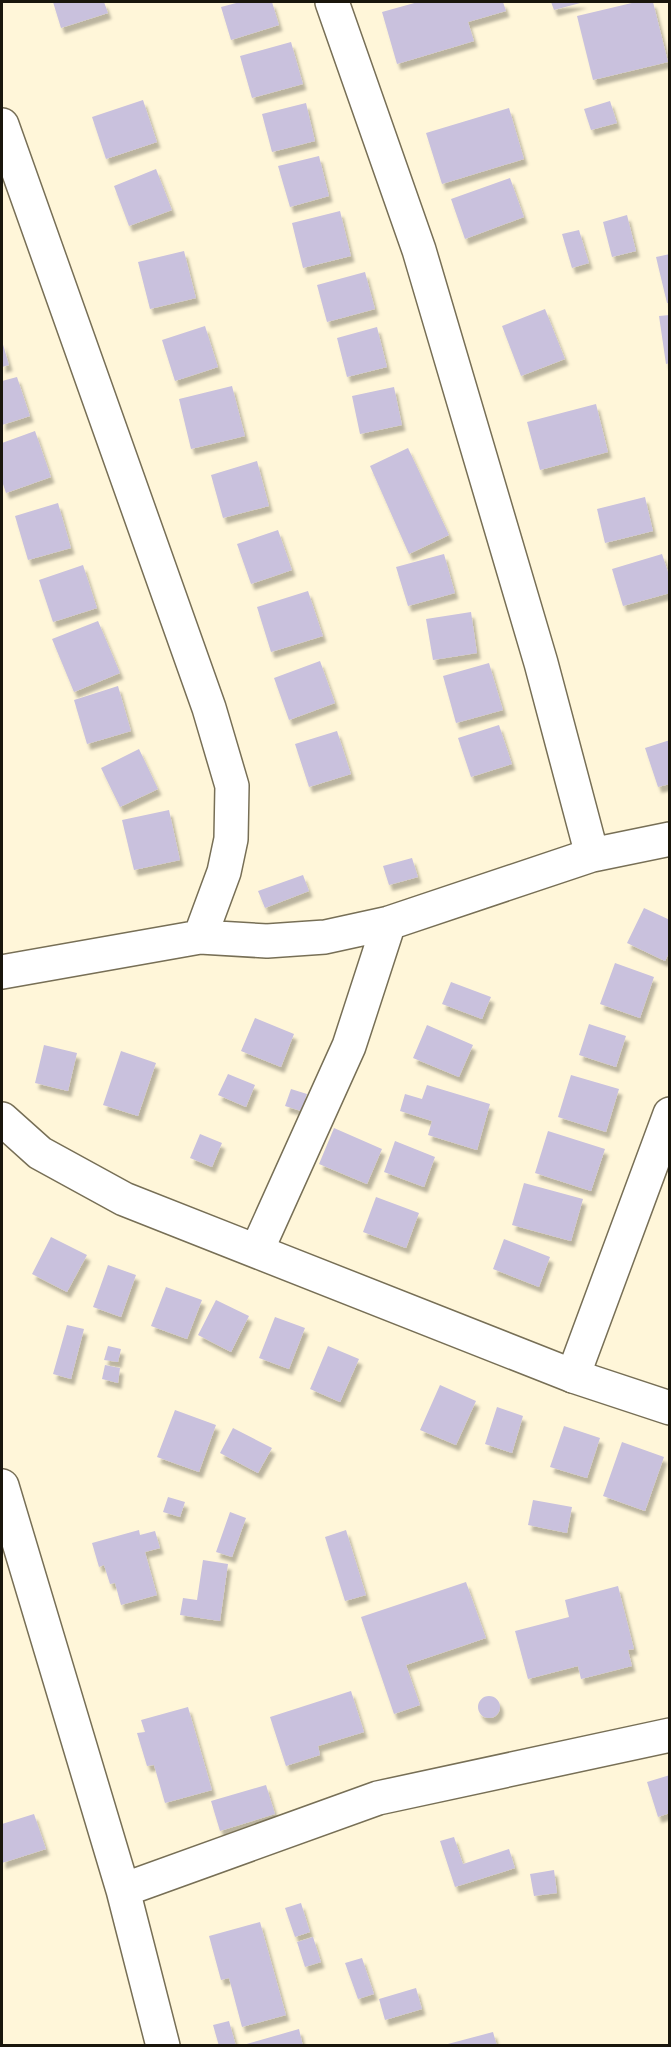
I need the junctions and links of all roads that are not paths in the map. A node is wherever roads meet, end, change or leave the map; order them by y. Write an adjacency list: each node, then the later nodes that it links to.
1 (332, 2): 4 (street)
2 (2, 125): 6 (street)
3 (669, 838): 4 (street)
4 (592, 855): 5 (street)
5 (390, 923): 6 (street); 10 (street)
6 (200, 937): 7 (street)
7 (2, 972)
8 (669, 1114): 11 (street)
9 (2, 1119): 10 (street)
10 (257, 1250): 11 (street)
11 (573, 1376): 12 (street)
12 (669, 1408)
13 (2, 1486): 15 (street)
14 (669, 1735): 15 (street)
15 (123, 1890): 16 (street)
16 (161, 2045)

